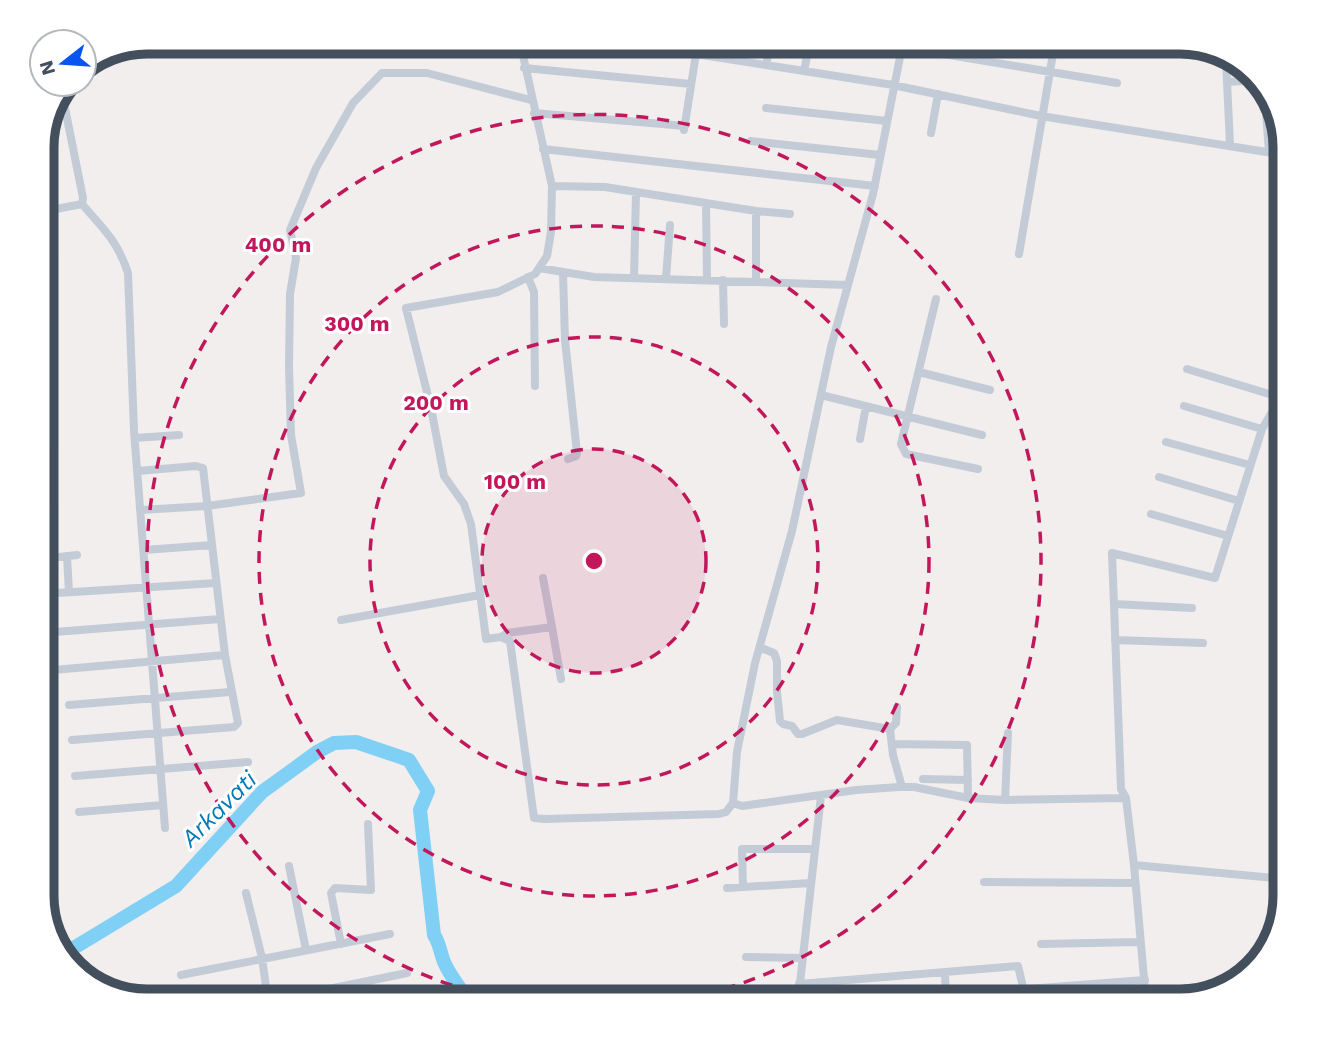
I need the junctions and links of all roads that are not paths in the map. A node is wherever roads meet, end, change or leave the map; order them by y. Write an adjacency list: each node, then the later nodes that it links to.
1 (522, 54): 12 (street)
2 (696, 54): 9 (street); 18 (street)
3 (735, 54): 9 (street)
4 (768, 54): 10 (street)
5 (808, 54): 13 (street)
6 (900, 54): 19 (street)
7 (942, 54): 14 (street)
8 (1053, 54): 14 (street)
9 (734, 60): 10 (street)
10 (766, 65): 13 (street)
11 (1227, 67): 16 (street)
12 (524, 68): 18 (street); 21 (street)
13 (804, 71): 19 (street)
14 (1049, 72): 17 (street); 26 (street)
15 (1244, 81): 16 (street)
16 (1228, 82): 30 (street)
17 (1116, 83)
18 (691, 84): 24 (street)
19 (893, 85): 20 (street); 27 (street)
20 (938, 94): 26 (street); 28 (street)
21 (531, 100): 24 (street); 78 (street)
22 (64, 105): 38 (street)
23 (766, 108): 27 (street)
24 (534, 113): 31 (street)
25 (1266, 114): 32 (street)
26 (1041, 116): 30 (street); 44 (street)
27 (887, 121): 34 (street)
28 (931, 133)
29 (751, 141): 34 (street)
30 (1230, 145): 32 (street)
31 (543, 149): 35 (street); 36 (street)
32 (1269, 152): 33 (street)
33 (1273, 153)
34 (880, 156): 36 (street)
35 (552, 186): 37 (street); 45 (street)
36 (875, 186): 53 (street)
37 (636, 193): 39 (street); 48 (street)
38 (82, 204): 40 (street); 69 (street)
39 (706, 204): 41 (street); 50 (street)
40 (54, 209)
41 (756, 211): 42 (street); 52 (street)
42 (790, 214)
43 (670, 225): 49 (street)
44 (1019, 254)
45 (539, 268): 46 (street); 47 (street)
46 (563, 272): 48 (street); 72 (street)
47 (528, 277): 58 (street); 92 (street)
48 (634, 278): 49 (street)
49 (666, 278): 50 (street)
50 (707, 279): 51 (street)
51 (723, 280): 52 (street); 55 (street)
52 (756, 281): 53 (street)
53 (848, 285): 61 (street)
54 (936, 299): 57 (street)
55 (724, 324)
56 (1187, 369): 60 (street)
57 (919, 372): 59 (street); 65 (street)
58 (535, 386)
59 (990, 390)
60 (1273, 392)
61 (821, 395): 62 (street); 103 (street)
62 (866, 406): 65 (street); 70 (street)
63 (1184, 407): 66 (street)
64 (1273, 410): 66 (street)
65 (908, 417): 68 (street); 74 (street)
66 (1262, 429): 73 (street)
67 (179, 435): 69 (street)
68 (982, 435)
69 (135, 438): 75 (street)
70 (860, 439)
71 (1166, 442): 73 (street)
72 (568, 459)
73 (1250, 465): 77 (street)
74 (978, 469)
75 (138, 471): 78 (street); 79 (street)
76 (1159, 477): 77 (street)
77 (1239, 501): 81 (street)
78 (207, 506): 79 (street); 82 (street)
79 (141, 510): 83 (street)
80 (1151, 514): 81 (street)
81 (1228, 536): 93 (street)
82 (212, 545): 83 (street); 88 (street)
83 (144, 550): 89 (street)
84 (77, 555): 85 (street)
85 (67, 556): 86 (street); 90 (street)
86 (54, 558)
87 (543, 578): 98 (street)
88 (216, 583): 89 (street); 95 (street)
89 (147, 587): 90 (street); 97 (street)
90 (69, 592): 91 (street)
91 (54, 593)
92 (480, 595): 96 (street); 100 (street)
93 (1114, 604): 94 (street); 101 (street)
94 (1192, 608)
95 (220, 619): 97 (street); 104 (street)
96 (341, 620)
97 (150, 624): 99 (street); 105 (street)
98 (552, 627): 100 (street); 107 (street)
99 (54, 632)
100 (501, 637): 127 (street)
101 (1115, 640): 102 (street); 125 (street)
102 (1203, 643)
103 (761, 648): 112 (street); 127 (street)
104 (225, 655): 105 (street); 108 (street)
105 (153, 662): 106 (street); 109 (street)
106 (54, 670)
107 (561, 679)
108 (230, 692): 109 (street); 114 (street)
109 (155, 698): 110 (street); 114 (street)
110 (69, 705)
111 (897, 707): 112 (street)
112 (890, 729): 116 (street)
113 (1008, 733): 126 (street)
114 (158, 734): 115 (street); 118 (street)
115 (72, 740)
116 (892, 744): 121 (street); 122 (street)
117 (248, 762): 118 (street)
118 (161, 769): 119 (street); 128 (street)
119 (75, 776)
120 (923, 779): 121 (street)
121 (968, 780): 124 (street)
122 (902, 787): 123 (street); 124 (street)
123 (821, 796): 127 (street); 132 (street)
124 (968, 798): 126 (street)
125 (1126, 798): 126 (street); 133 (street)
126 (1004, 800)
127 (733, 803)
128 (163, 805): 129 (street); 131 (street)
129 (79, 812)
130 (368, 824): 144 (street)
131 (165, 828)
132 (815, 849): 137 (street); 139 (street)
133 (1133, 865): 135 (street); 138 (street)
134 (289, 866): 146 (street)
135 (1273, 878)
136 (984, 882): 138 (street)
137 (811, 883): 139 (street); 149 (street)
138 (1134, 883): 143 (street)
139 (743, 887): 140 (street)
140 (727, 888)
141 (246, 893): 148 (street)
142 (390, 934): 144 (street)
143 (1139, 942): 145 (street); 153 (street)
144 (341, 944): 146 (street)
145 (1041, 944)
146 (306, 950): 148 (street)
147 (746, 957): 149 (street)
148 (261, 958): 152 (street); 154 (street)
149 (802, 958): 156 (street)
150 (407, 973): 155 (street)
151 (945, 973): 153 (street); 157 (street); 158 (street)
152 (181, 975)
153 (1144, 980): 159 (street)
154 (267, 989)
155 (328, 989)
156 (798, 989)
157 (821, 989)
158 (946, 989)
159 (1145, 989)

